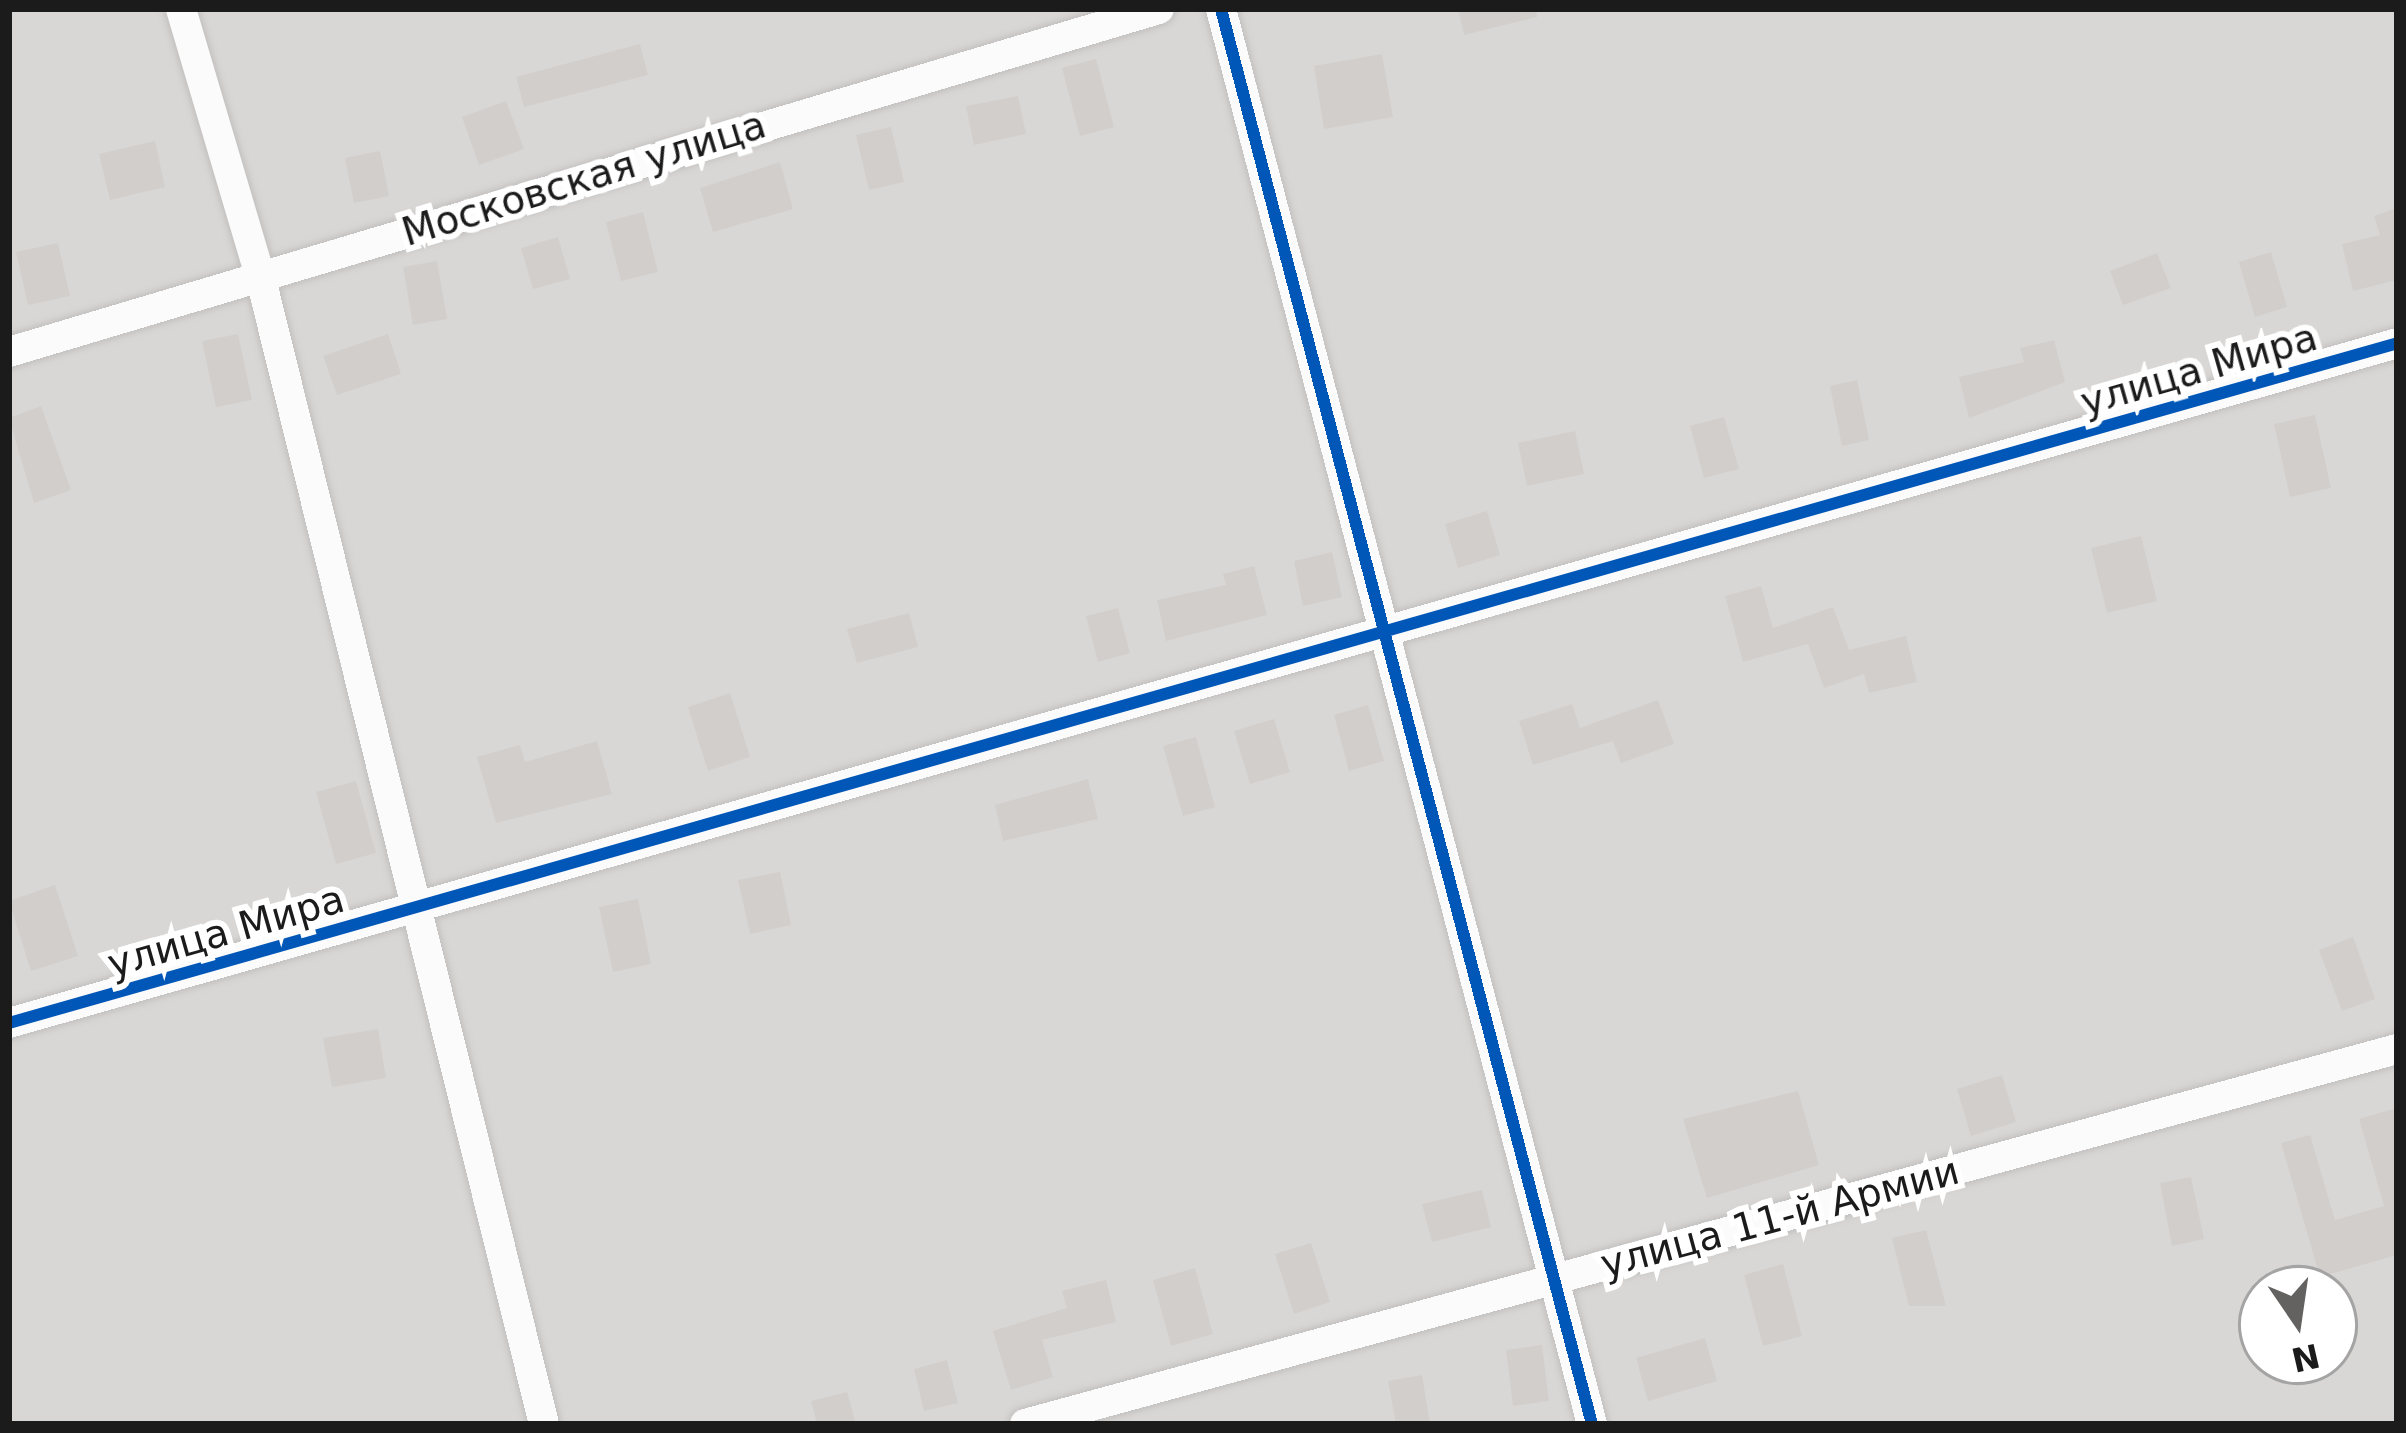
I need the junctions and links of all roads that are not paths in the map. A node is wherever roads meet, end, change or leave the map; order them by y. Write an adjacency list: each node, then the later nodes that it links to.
1 (181, 9): 4 (street)
2 (1159, 9): 4 (street, Московская улица)
3 (1221, 9): 7 (street)
4 (260, 275): 6 (street, Московская улица); 8 (street)
5 (2397, 344): 7 (street, улица Мира)
6 (9, 352)
7 (1390, 637): 8 (street, улица Мира); 11 (street)
8 (418, 910): 9 (street, улица Мира); 12 (street)
9 (9, 1023)
10 (2397, 1049): 11 (street, улица 11-й Армии)
11 (1555, 1280): 13 (street, улица 11-й Армии); 14 (street)
12 (544, 1424)
13 (1025, 1424)
14 (1592, 1424)

